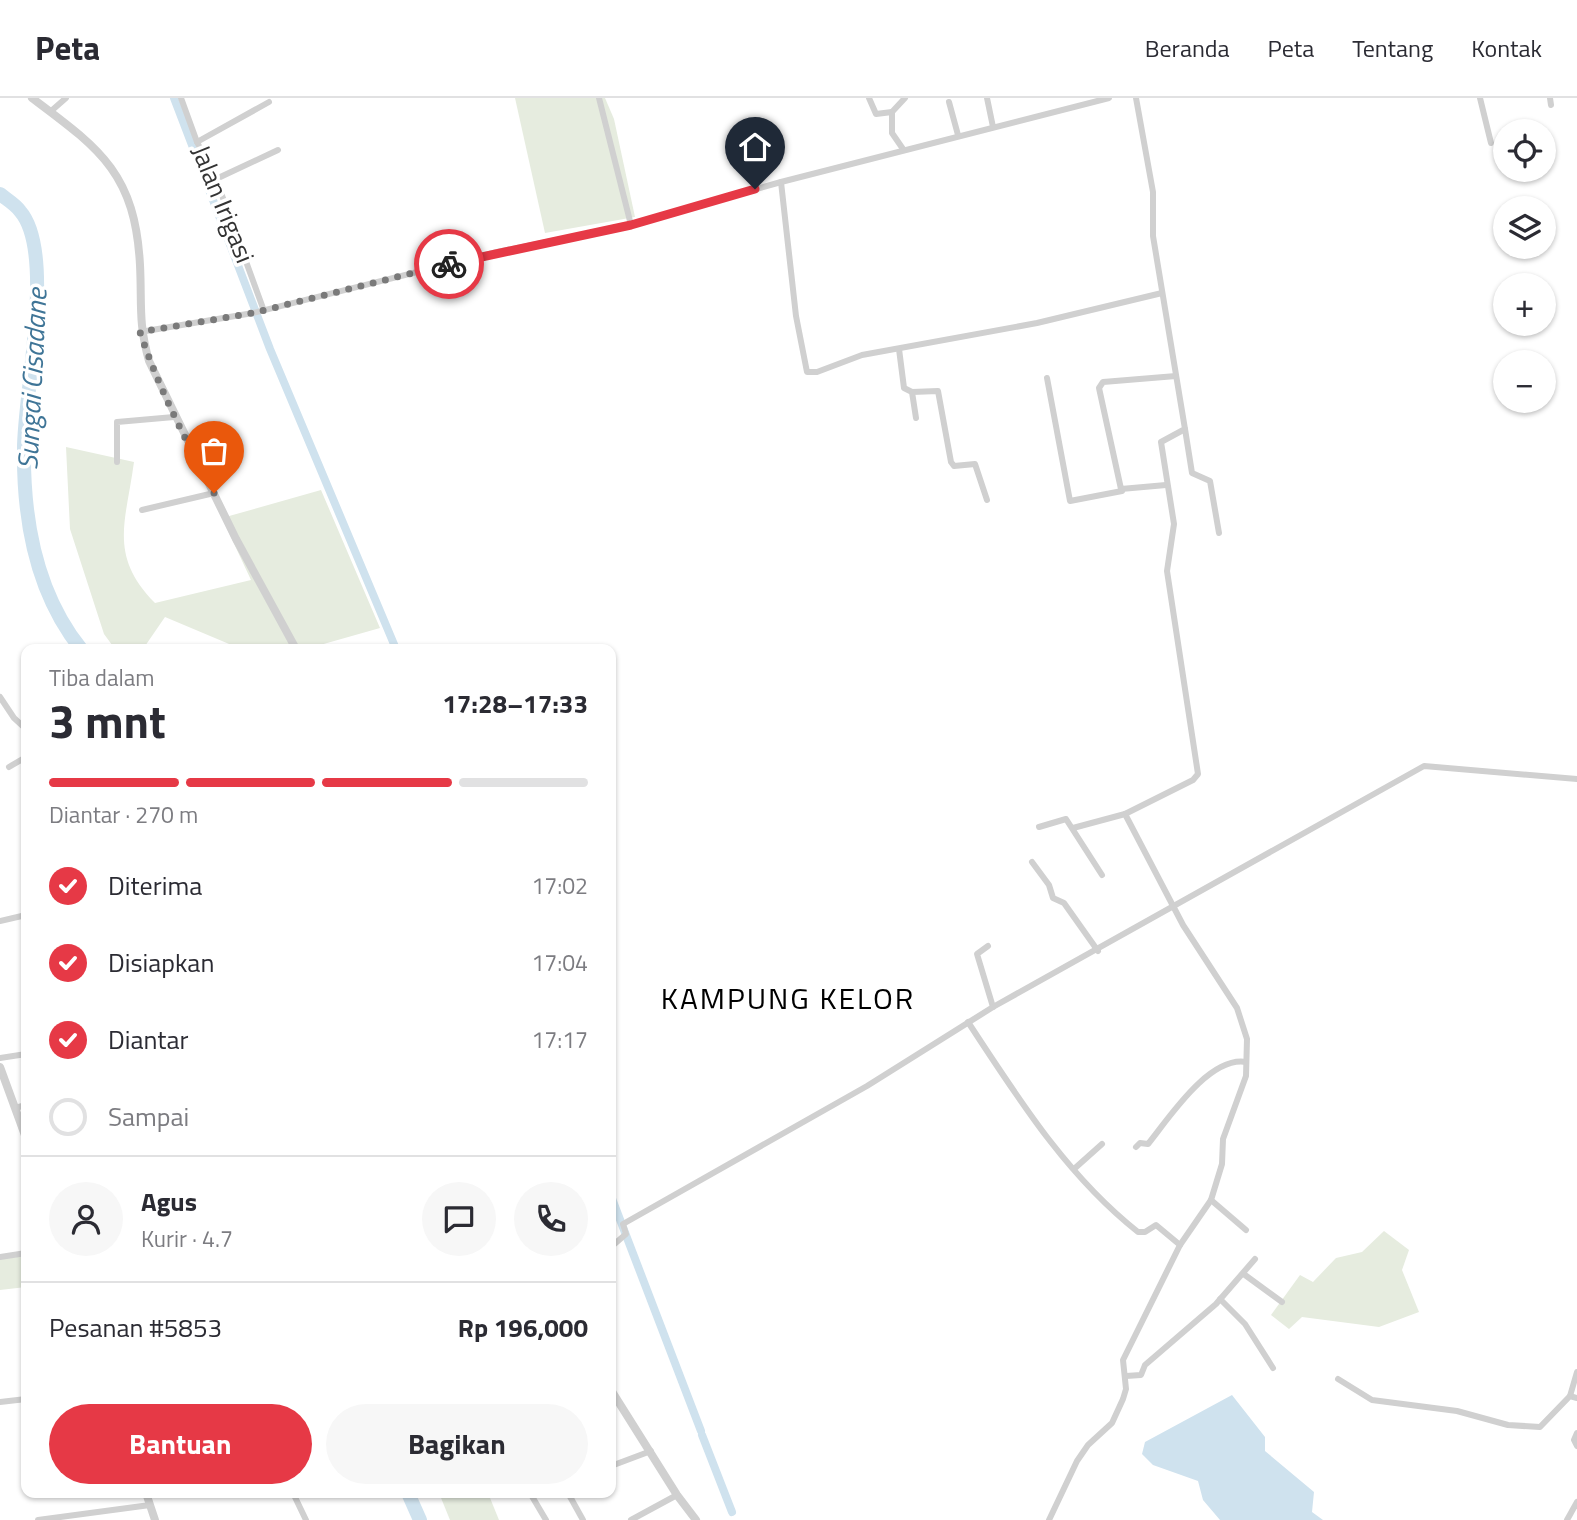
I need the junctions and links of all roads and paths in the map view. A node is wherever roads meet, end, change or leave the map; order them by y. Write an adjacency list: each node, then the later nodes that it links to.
1 (32, 98): 13 (street)
2 (66, 98): 13 (street)
3 (181, 98): 17 (street, Jalan Irigasi)
4 (599, 98): 23 (street)
5 (869, 98): 14 (street)
6 (905, 98): 14 (street)
7 (987, 98): 15 (street)
8 (1109, 98): 15 (street)
9 (1136, 98): 24 (street)
10 (1480, 98): 18 (street)
11 (269, 102): 17 (street)
12 (949, 102): 16 (street)
13 (50, 112): 26 (street)
14 (892, 112): 19 (street)
15 (993, 127): 16 (street)
16 (958, 135): 19 (street)
17 (197, 142): 21 (street, Jalan Irigasi)
18 (1490, 142)
19 (903, 149): 22 (street)
20 (278, 150): 21 (street)
21 (216, 179): 25 (street, Jalan Irigasi)
22 (780, 182): 23 (street); 27 (street)
23 (631, 225): 25 (street)
24 (1163, 293): 27 (street); 28 (street)
25 (263, 311): 26 (street)
26 (140, 332): 31 (street)
27 (899, 349): 30 (street)
28 (1176, 376): 33 (street); 36 (street)
29 (1047, 378): 36 (street)
30 (912, 392): 32 (street); 38 (street)
31 (174, 417): 34 (street); 37 (street)
32 (916, 418)
33 (1185, 429): 35 (street); 40 (street)
34 (117, 462)
35 (1166, 485): 36 (street); 47 (street)
36 (1122, 491)
37 (214, 493): 39 (street); 41 (street)
38 (987, 500)
39 (142, 510)
40 (1219, 533)
41 (293, 644)
42 (0, 697): 43 (street)
43 (21, 725)
44 (21, 760): 45 (street)
45 (9, 767)
46 (1577, 779): 52 (street)
47 (1125, 814): 49 (street); 52 (street)
48 (1038, 827): 49 (street)
49 (1073, 828): 51 (street)
50 (1032, 863): 56 (street)
51 (1102, 875)
52 (1174, 907): 56 (street); 61 (street)
53 (21, 916): 54 (street)
54 (0, 921)
55 (988, 946): 57 (street)
56 (1098, 951): 57 (street)
57 (993, 1007): 58 (street)
58 (968, 1022): 68 (street); 71 (street)
59 (21, 1055): 60 (street)
60 (0, 1058)
61 (1246, 1062): 67 (street); 69 (street)
62 (0, 1067): 64 (street)
63 (21, 1106): 64 (street)
64 (15, 1108): 65 (street)
65 (21, 1124)
66 (1102, 1144): 68 (street)
67 (1136, 1147)
68 (1074, 1169): 72 (street)
69 (1211, 1200): 70 (street); 72 (street)
70 (1246, 1230)
71 (616, 1243)
72 (1180, 1245): 81 (street)
73 (21, 1254): 74 (street)
74 (0, 1256)
75 (1255, 1259): 76 (street)
76 (1245, 1275): 77 (street); 78 (street)
77 (1220, 1299): 79 (street); 81 (street)
78 (1282, 1302)
79 (1273, 1368)
80 (1577, 1372): 83 (street)
81 (1126, 1376): 106 (street)
82 (1338, 1379): 83 (street)
83 (1574, 1397)
84 (21, 1400): 86 (street)
85 (616, 1400): 89 (street)
86 (0, 1402)
87 (1577, 1433): 88 (street)
88 (1577, 1446)
89 (650, 1451): 90 (street); 91 (street)
90 (616, 1464)
91 (677, 1495): 98 (street); 105 (street)
92 (148, 1498): 97 (street)
93 (295, 1498): 101 (street)
94 (533, 1498): 102 (street)
95 (571, 1498): 103 (street)
96 (1577, 1502): 107 (street)
97 (150, 1505): 99 (street); 100 (street)
98 (644, 1516): 104 (street)
99 (38, 1520)
100 (155, 1520)
101 (306, 1520)
102 (546, 1520)
103 (583, 1520)
104 (631, 1520)
105 (696, 1520)
106 (1049, 1520)
107 (1567, 1520)

